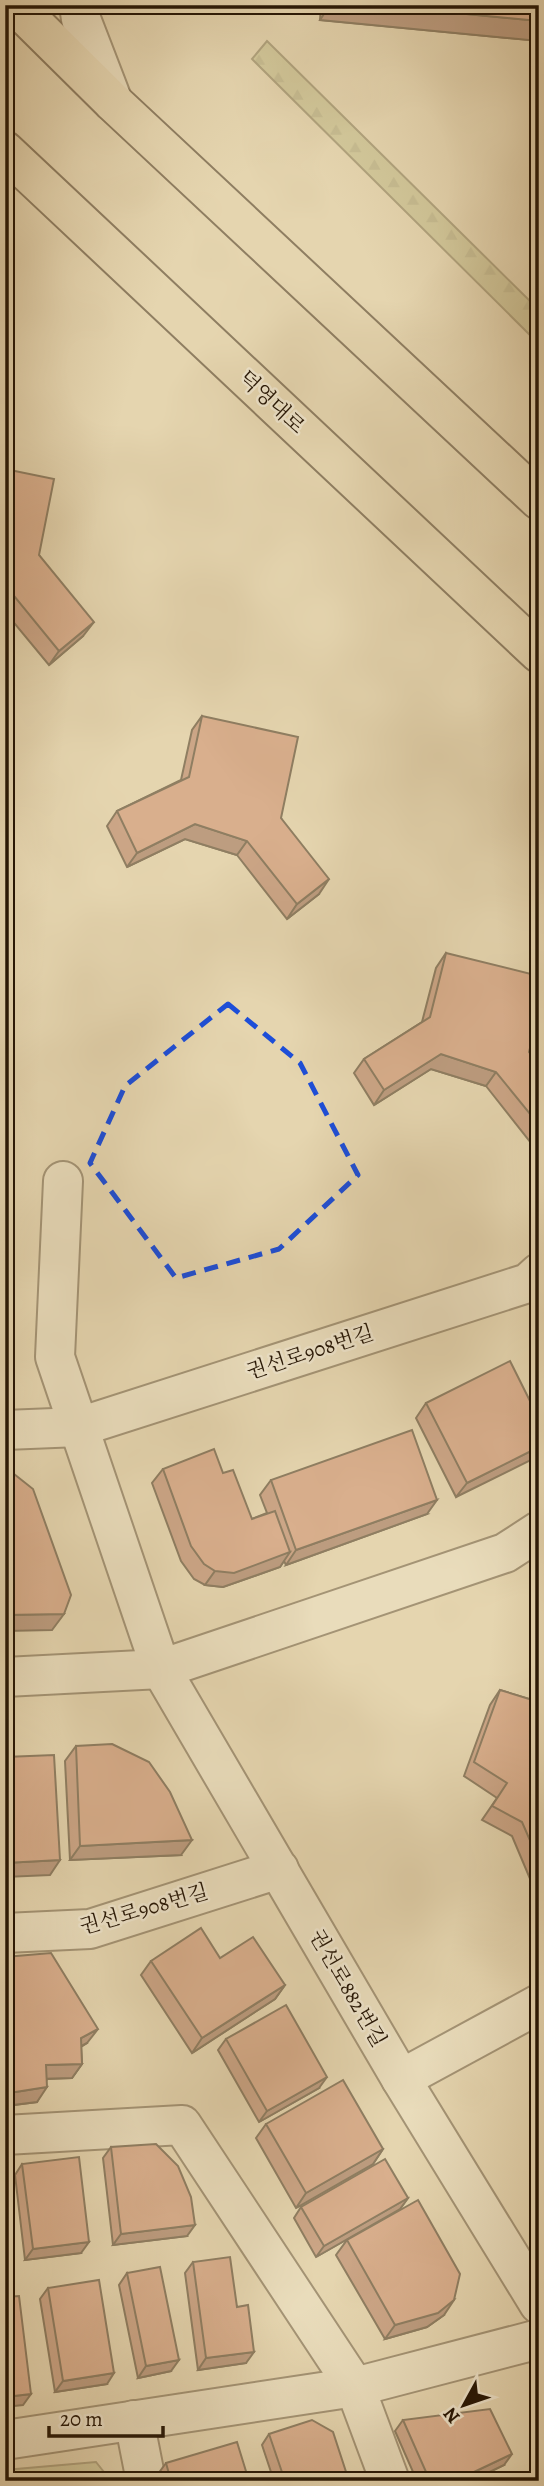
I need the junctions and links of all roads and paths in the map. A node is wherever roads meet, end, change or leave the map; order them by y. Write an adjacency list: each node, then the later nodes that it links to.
1 (15, 5): 3 (main road)
2 (79, 5): 3 (street)
3 (113, 102): 5 (main road)
4 (5, 151): 6 (main road, 덕영대로)
5 (539, 500)
6 (539, 653)
7 (63, 1181): 9 (street)
8 (539, 1273): 9 (street, 권선로908번길)
9 (79, 1427): 10 (street, 권선로908번길); 12 (street)
10 (5, 1430)
11 (539, 1531): 12 (street)
12 (161, 1669): 13 (street); 14 (street, 권선로882번길)
13 (5, 1677)
14 (279, 1869): 15 (street, 권선로908번길); 17 (street, 권선로882번길)
15 (5, 1933)
16 (539, 2004): 17 (street)
17 (401, 2079): 19 (street, 권선로882번길)
18 (5, 2135): 21 (street)
19 (539, 2304)
20 (539, 2339): 21 (street)
21 (355, 2387): 22 (street); 25 (street)
22 (134, 2420): 23 (street); 24 (street)
23 (5, 2440)
24 (146, 2481)
25 (390, 2481)

